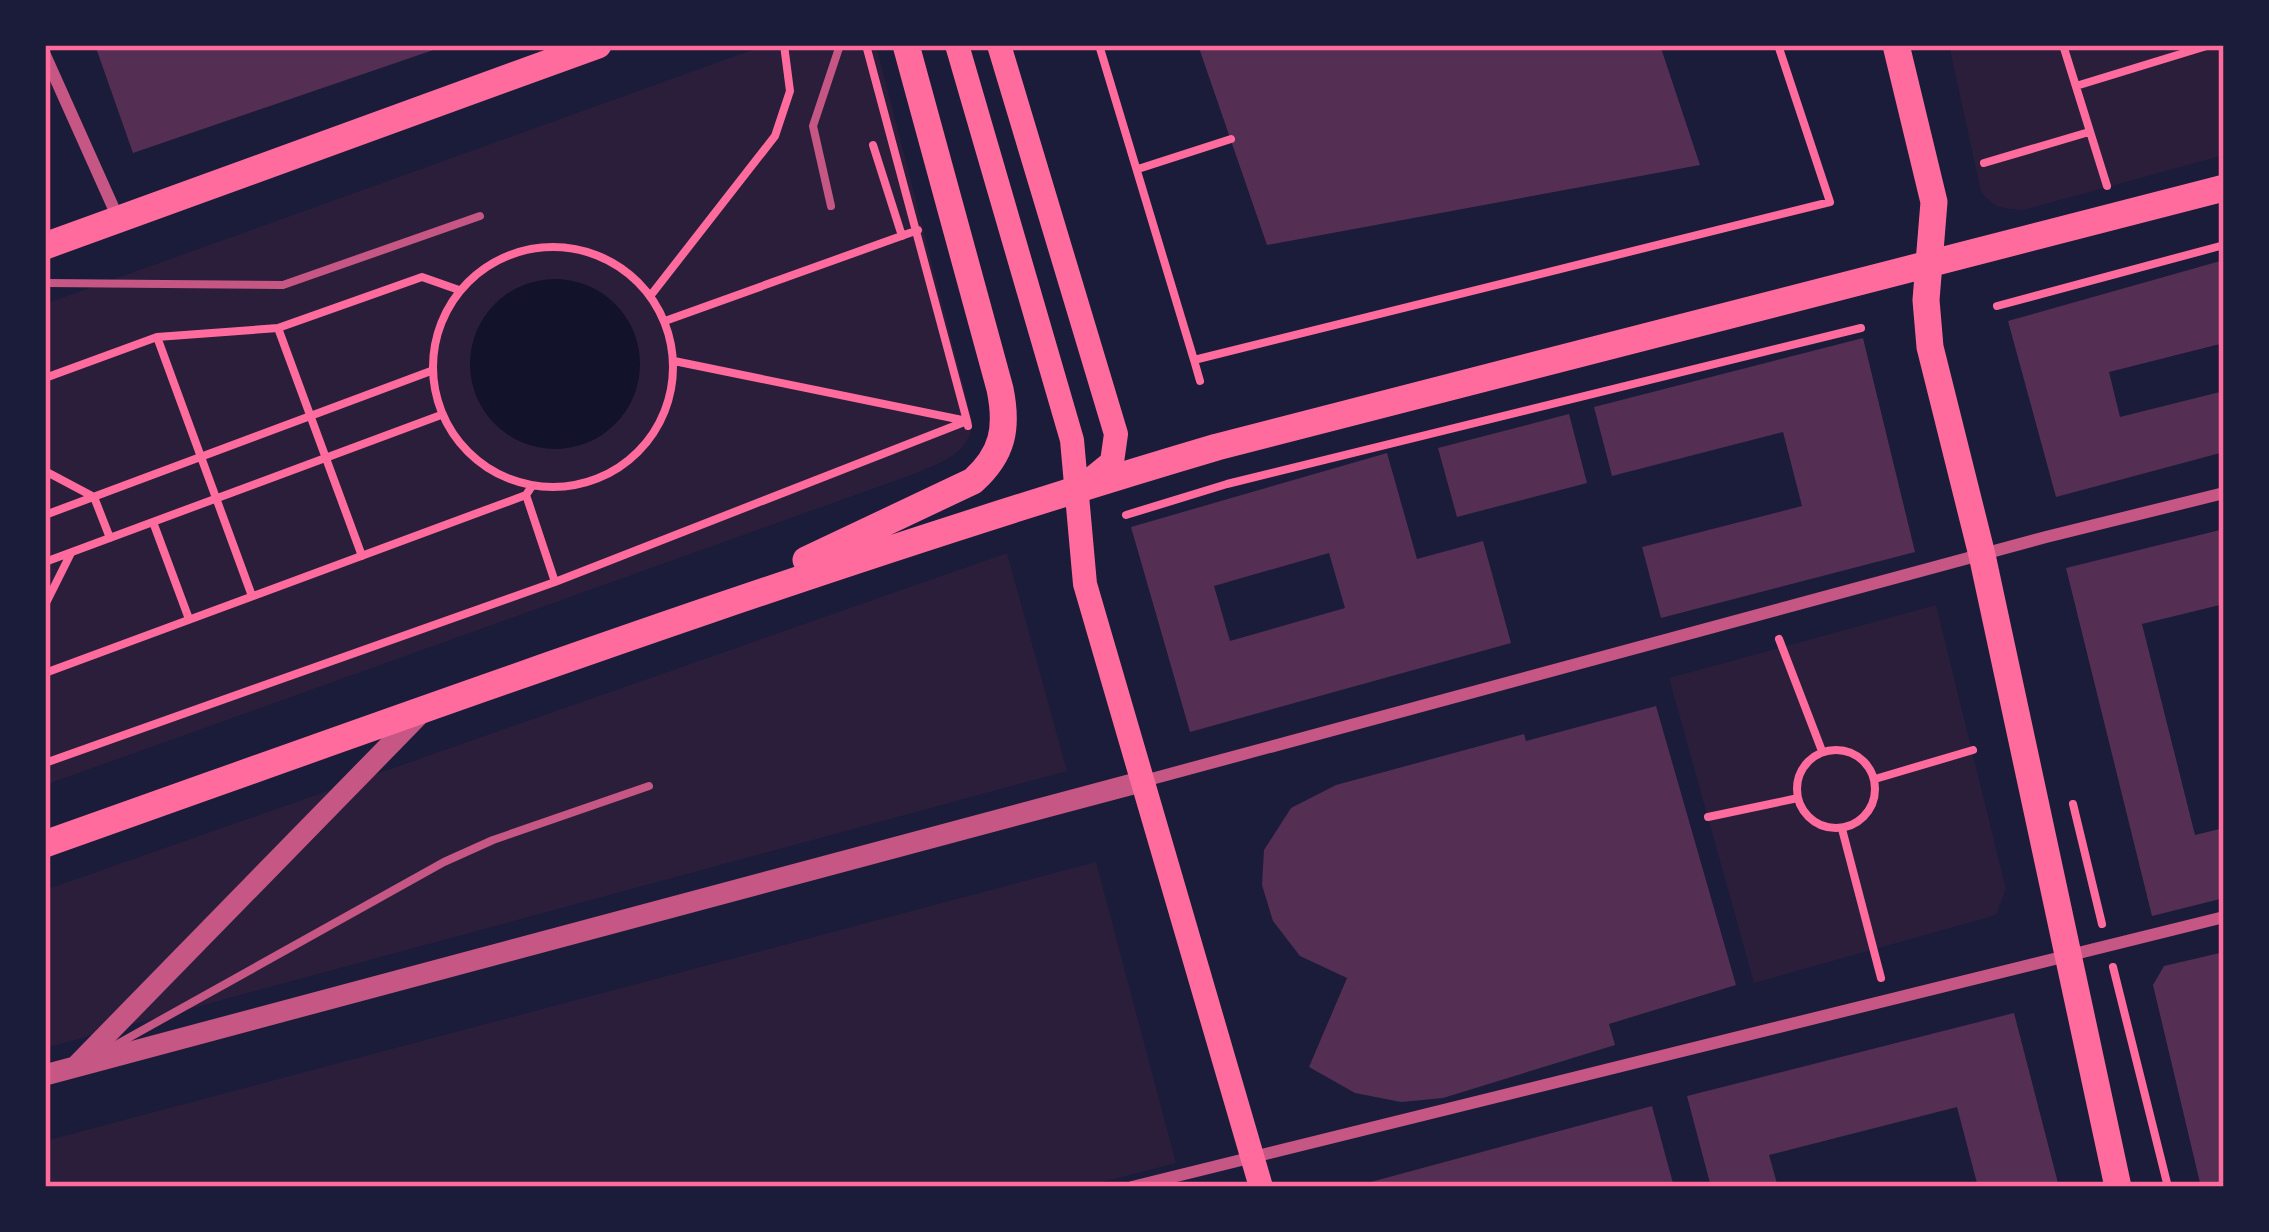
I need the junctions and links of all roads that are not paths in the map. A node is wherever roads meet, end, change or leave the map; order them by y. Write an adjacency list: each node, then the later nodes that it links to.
1 (598, 45): 9 (main road)
2 (622, 45): 9 (main road)
3 (840, 45): 11 (lane)
4 (907, 45): 20 (main road)
5 (957, 45): 17 (main road)
6 (999, 45): 17 (main road)
7 (1896, 45): 15 (main road)
8 (45, 55): 13 (street)
9 (542, 65): 13 (main road)
10 (2224, 188): 15 (main road)
11 (831, 206)
12 (480, 216): 16 (lane)
13 (118, 219): 14 (main road)
14 (45, 246)
15 (1931, 262): 17 (main road); 19 (main road)
16 (45, 283)
17 (1078, 488): 20 (main road); 22 (main road)
18 (2224, 494): 19 (street)
19 (1982, 555): 22 (street); 26 (main road)
20 (671, 621): 21 (main road)
21 (425, 709): 24 (main road); 27 (street)
22 (1144, 781): 27 (street); 29 (main road)
23 (649, 786): 27 (lane)
24 (45, 844)
25 (2224, 917): 26 (street)
26 (2068, 955): 29 (street); 32 (main road)
27 (77, 1066): 28 (street)
28 (45, 1075)
29 (1252, 1155): 30 (street); 31 (main road)
30 (1132, 1187)
31 (1261, 1187)
32 (2118, 1187)

